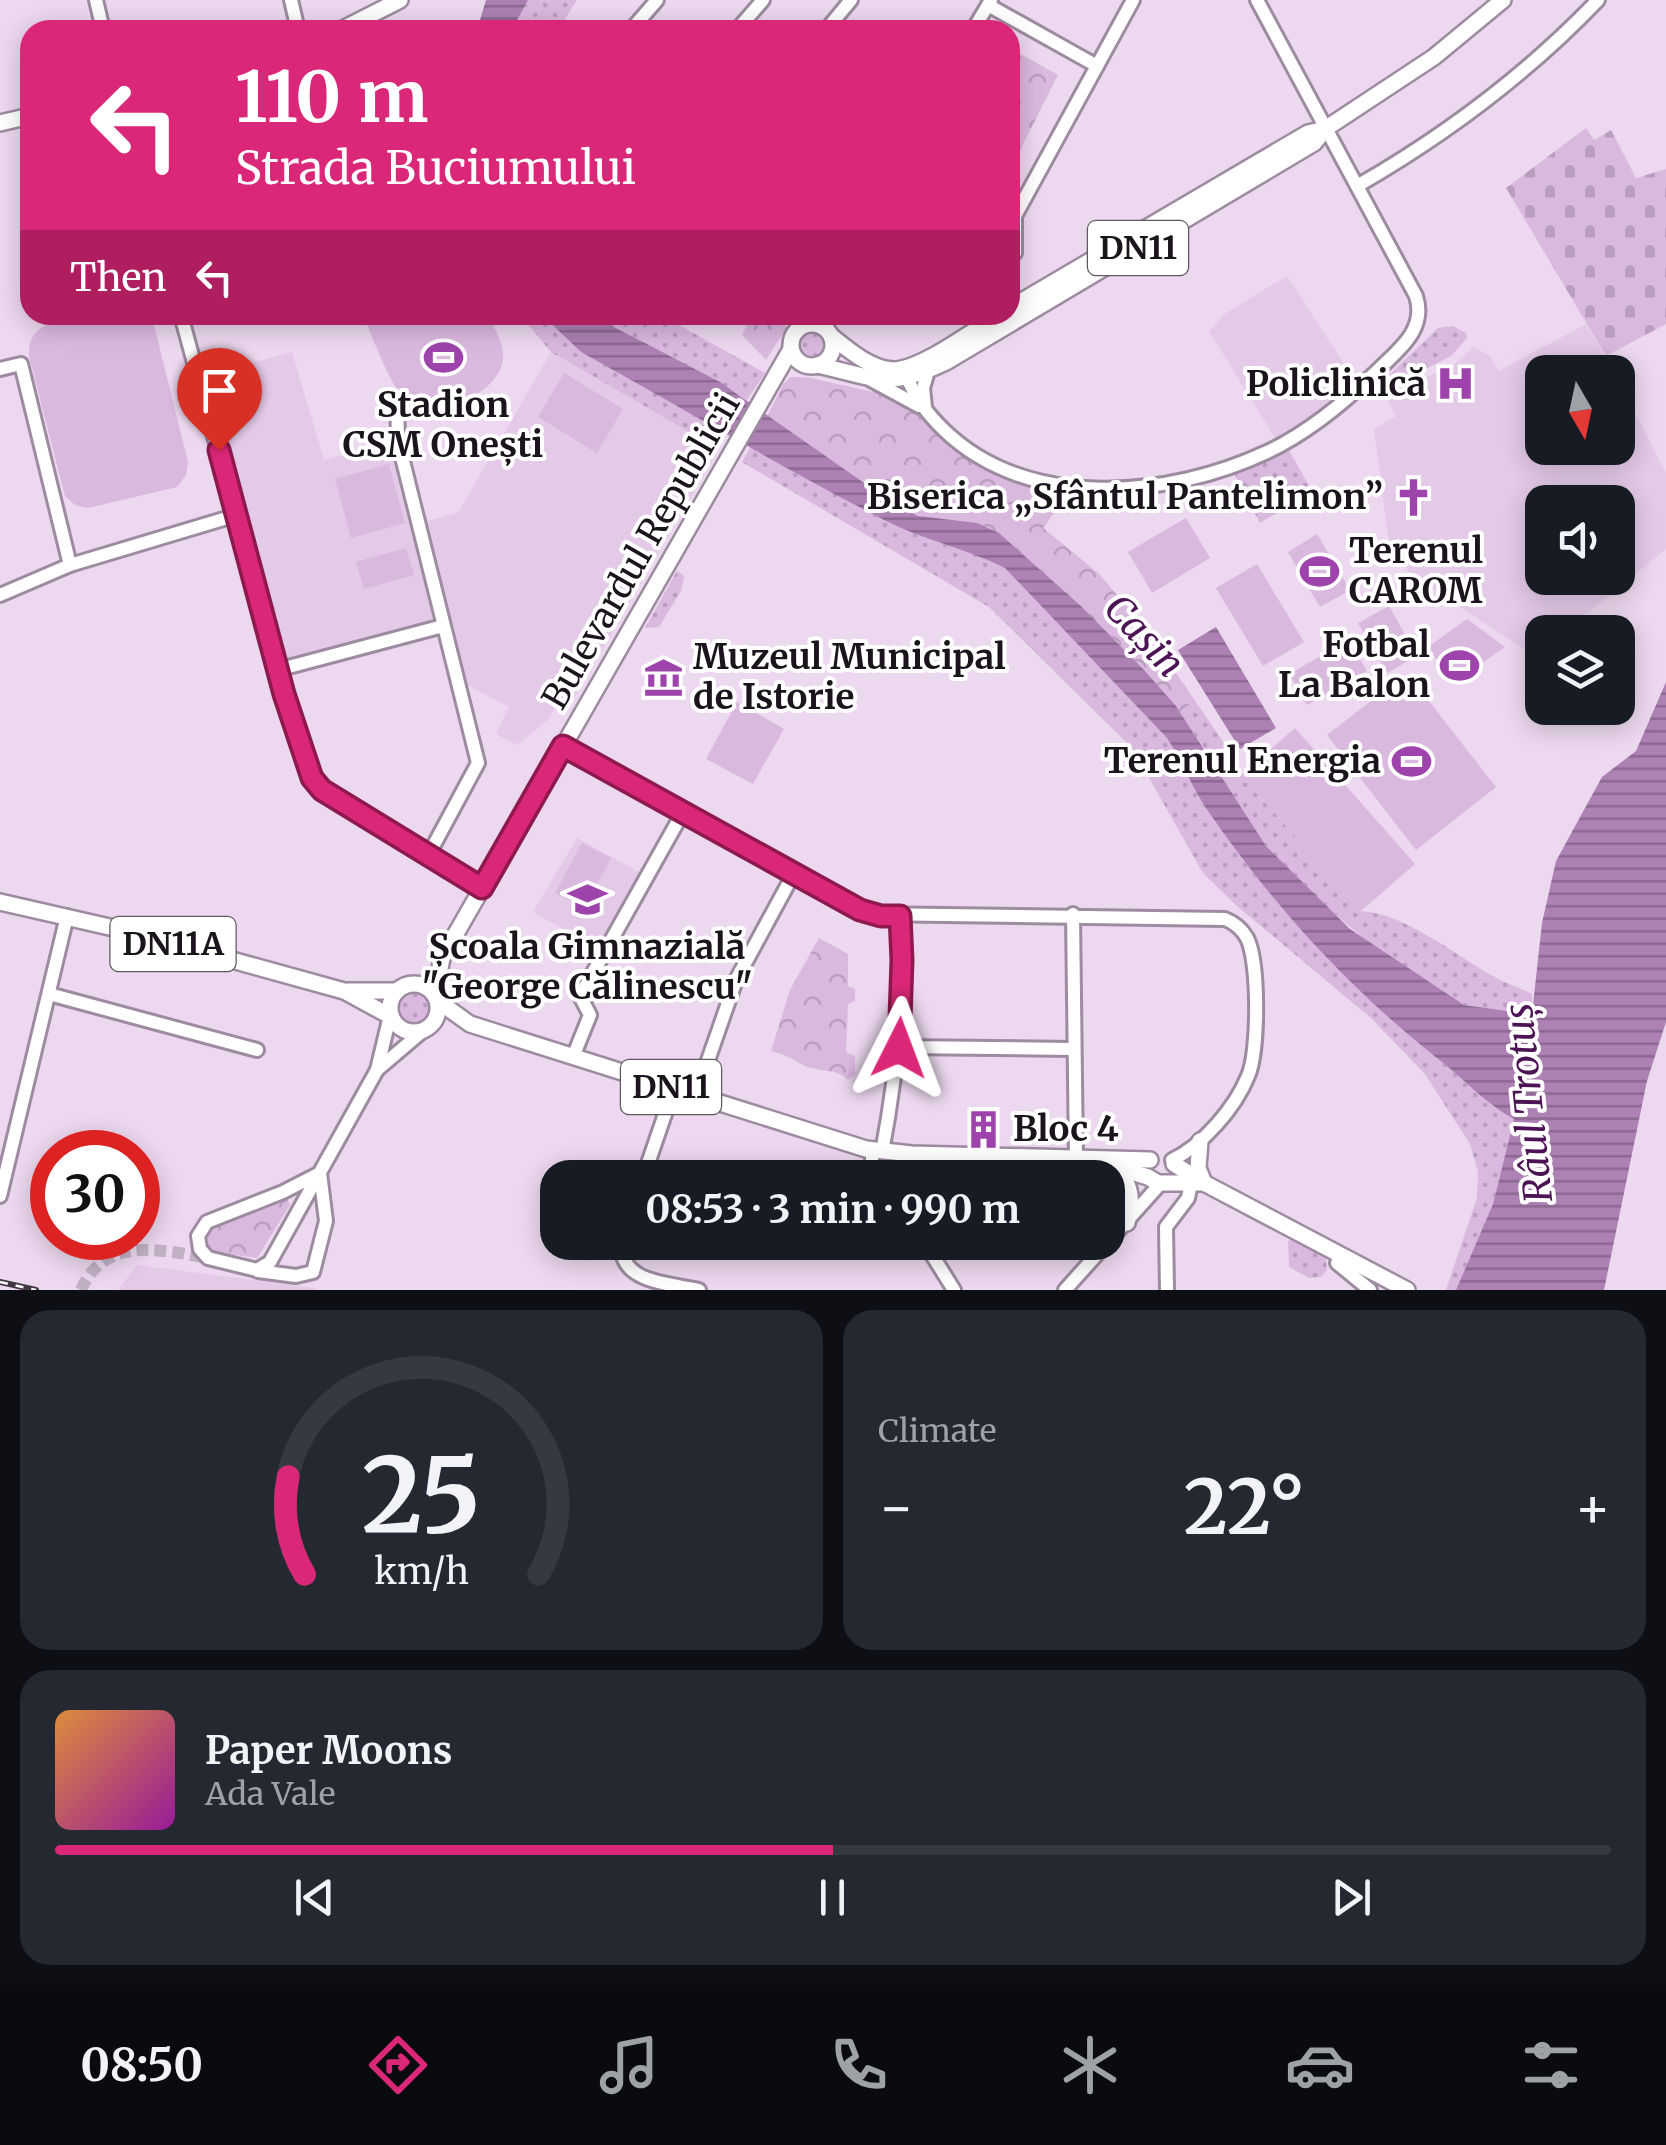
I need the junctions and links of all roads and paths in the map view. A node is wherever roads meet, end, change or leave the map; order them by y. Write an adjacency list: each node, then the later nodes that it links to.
1 (400, 0): 10 (main road)
2 (657, 0): 11 (street)
3 (763, 0): 12 (street)
4 (851, 0): 13 (street)
5 (1134, 0): 16 (street)
6 (1257, 0): 17 (street)
7 (1503, 0): 17 (main road, DN11)
8 (1598, 0): 18 (street)
9 (989, 2): 14 (street)
10 (361, 20)
11 (640, 20)
12 (746, 20)
13 (834, 20)
14 (1019, 20)
15 (1020, 21): 16 (street)
16 (1096, 66): 19 (street)
17 (1325, 129): 18 (street); 20 (main road, DN11)
18 (1357, 186): 37 (street)
19 (1020, 207)
20 (1086, 271): 21 (main road, DN11); 22 (main road, DN11)
21 (1020, 303)
22 (1020, 310)
23 (184, 325): 38 (street)
24 (802, 325): 28 (main road)
25 (985, 325): 29 (main road, DN11)
26 (995, 325): 29 (main road, DN11)
27 (828, 327): 30 (main road); 33 (main road)
28 (792, 348): 30 (main road); 35 (main road, Bulevardul Republicii)
29 (943, 356): 32 (main road, DN11); 33 (main road, DN11)
30 (812, 365): 34 (main road, DN11); 35 (main road, Bulevardul Republicii)
31 (0, 369): 39 (street)
32 (928, 370): 33 (main road, DN11); 37 (street)
33 (905, 374): 34 (main road, DN11); 37 (street)
34 (870, 379): 37 (street)
35 (773, 381): 43 (main road, Bulevardul Republicii)
36 (397, 398): 41 (street)
37 (926, 410)
38 (237, 515): 39 (street); 42 (street)
39 (70, 564): 40 (street)
40 (0, 595)
41 (443, 626): 42 (street); 45 (street)
42 (277, 670): 45 (street)
43 (563, 746): 44 (street); 47 (main road, Bulevardul Republicii)
44 (682, 814): 46 (street); 63 (street)
45 (429, 854): 47 (street)
46 (793, 875): 51 (street); 66 (street)
47 (482, 888): 52 (main road, Bulevardul Republicii)
48 (0, 902): 50 (main road, DN11A)
49 (1073, 914): 51 (street); 61 (street); 67 (street)
50 (68, 916): 54 (main road, DN11A); 55 (street)
51 (900, 916): 60 (street)
52 (442, 958): 53 (main road); 56 (main road)
53 (403, 988): 54 (main road, DN11A); 56 (main road, DN11); 57 (main road)
54 (344, 991): 57 (main road)
55 (49, 994): 62 (street); 79 (street)
56 (436, 998): 58 (main road, DN11); 59 (main road)
57 (390, 1016): 59 (main road, DN11); 64 (street)
58 (470, 1024): 59 (main road, DN11); 63 (main road, DN11)
59 (427, 1028): 64 (street)
60 (899, 1048): 61 (street); 68 (street)
61 (1074, 1049): 70 (street)
62 (258, 1050)
63 (573, 1056): 65 (main road, DN11)
64 (377, 1070): 75 (street)
65 (674, 1088): 66 (main road, DN11); 71 (street)
66 (696, 1095): 68 (main road, DN11)
67 (1200, 1141): 74 (street); 77 (main road)
68 (877, 1151): 69 (main road, DN11); 72 (street)
69 (912, 1154): 70 (main road, DN11); 73 (street)
70 (1083, 1159): 76 (main road, DN11); 81 (main road)
71 (649, 1160)
72 (873, 1160)
73 (912, 1160)
74 (1173, 1162): 76 (main road); 76 (main road, DN11); 77 (main road, DN11)
75 (320, 1172): 78 (street); 80 (street); 85 (street)
76 (1156, 1176): 77 (main road, DN11); 81 (street)
77 (1198, 1184): 89 (street); 91 (main road, DN11)
78 (283, 1192): 80 (street); 85 (street)
79 (0, 1196)
80 (292, 1218): 85 (street)
81 (1130, 1219): 88 (street)
82 (622, 1260): 86 (street)
83 (935, 1260): 87 (street)
84 (1337, 1263): 90 (street)
85 (257, 1270)
86 (698, 1290)
87 (954, 1290)
88 (1065, 1290)
89 (1167, 1290)
90 (1370, 1290)
91 (1407, 1290)

